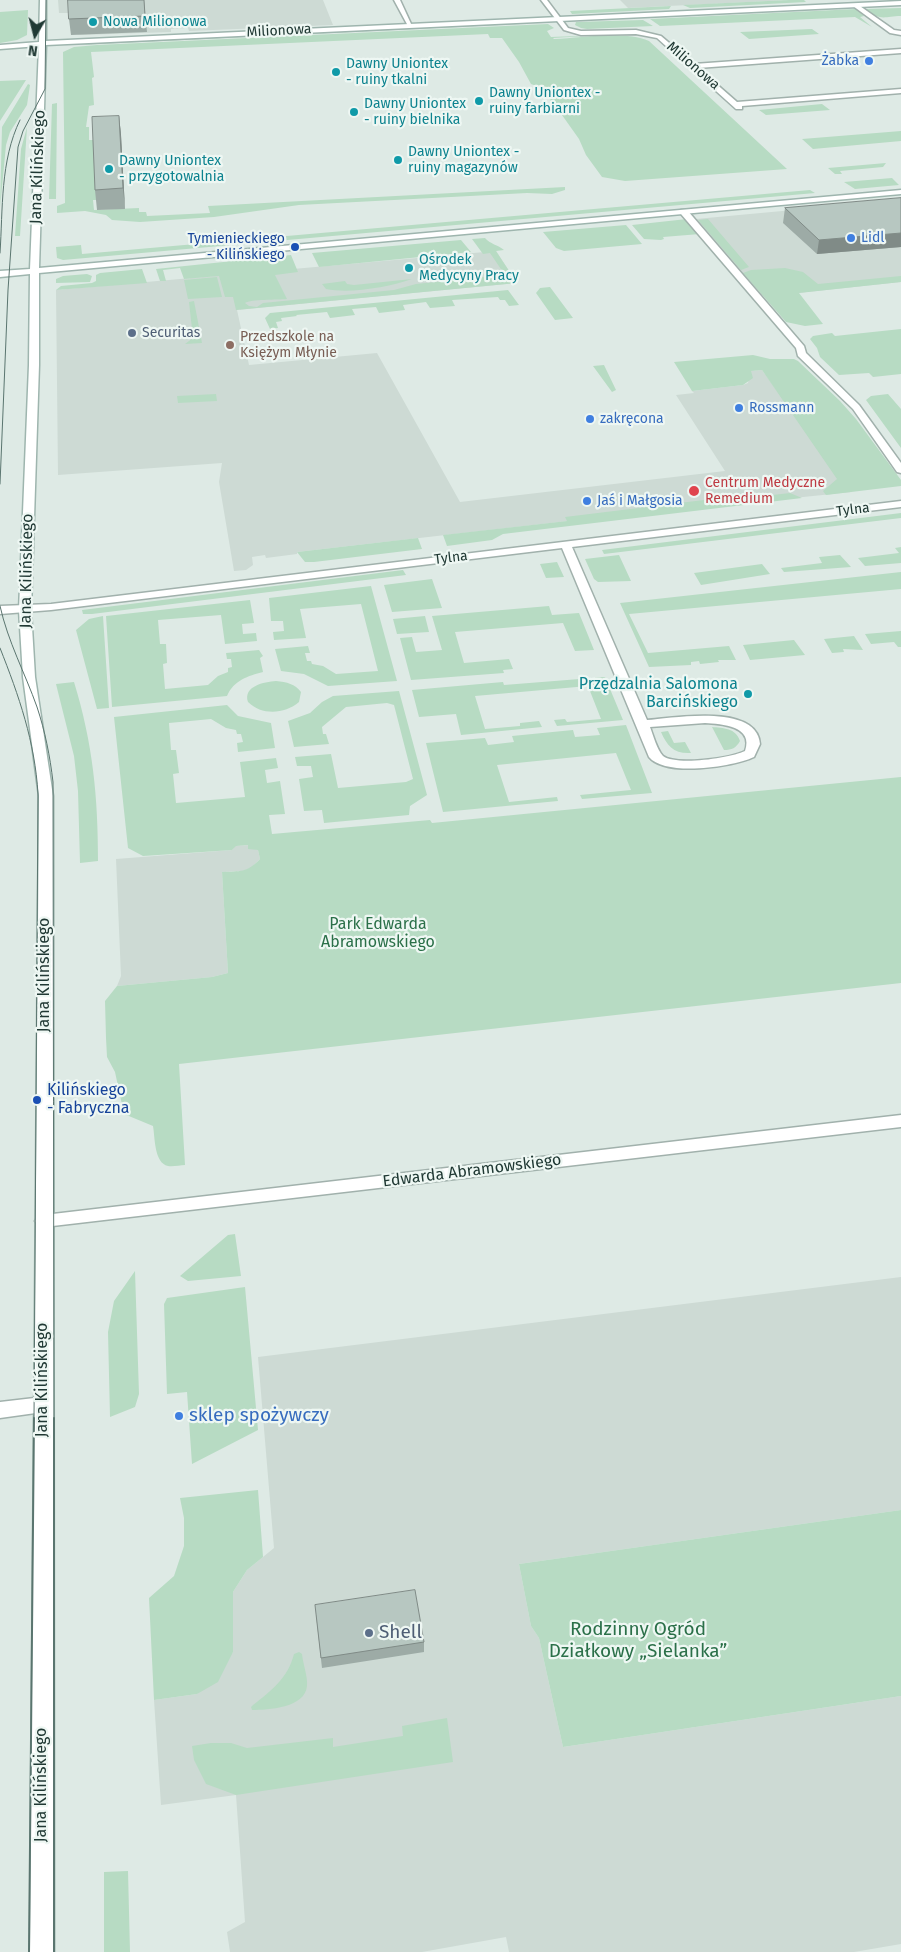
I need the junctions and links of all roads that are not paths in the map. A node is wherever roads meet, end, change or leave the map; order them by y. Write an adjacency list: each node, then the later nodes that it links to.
1 (42, 0): 9 (street, Jana Kilińskiego)
2 (397, 0): 7 (street)
3 (544, 0): 6 (street)
4 (901, 2): 5 (street, Milionowa)
5 (855, 5): 6 (street, Milionowa); 8 (street)
6 (558, 18): 7 (street, Milionowa); 12 (street, Milionowa)
7 (410, 25): 9 (street, Milionowa)
8 (901, 33)
9 (42, 44): 10 (street, Milionowa); 16 (street, Jana Kilińskiego)
10 (0, 47)
11 (901, 51): 12 (street)
12 (692, 66): 13 (street, Milionowa)
13 (901, 91)
14 (901, 192): 15 (street)
15 (684, 212): 16 (street); 18 (street)
16 (35, 270): 17 (street); 22 (street, Jana Kilińskiego)
17 (0, 274)
18 (901, 470)
19 (901, 504): 20 (street, Tylna)
20 (566, 545): 22 (street, Tylna); 23 (street)
21 (0, 610): 22 (street, Tylna)
22 (25, 610): 25 (street, Jana Kilińskiego)
23 (643, 724): 23 (street)
24 (901, 1121): 25 (street, Edwarda Abramowskiego)
25 (44, 1221): 26 (street, Jana Kilińskiego)
26 (43, 1405): 27 (street); 28 (street, Jana Kilińskiego)
27 (0, 1410)
28 (42, 1952)

